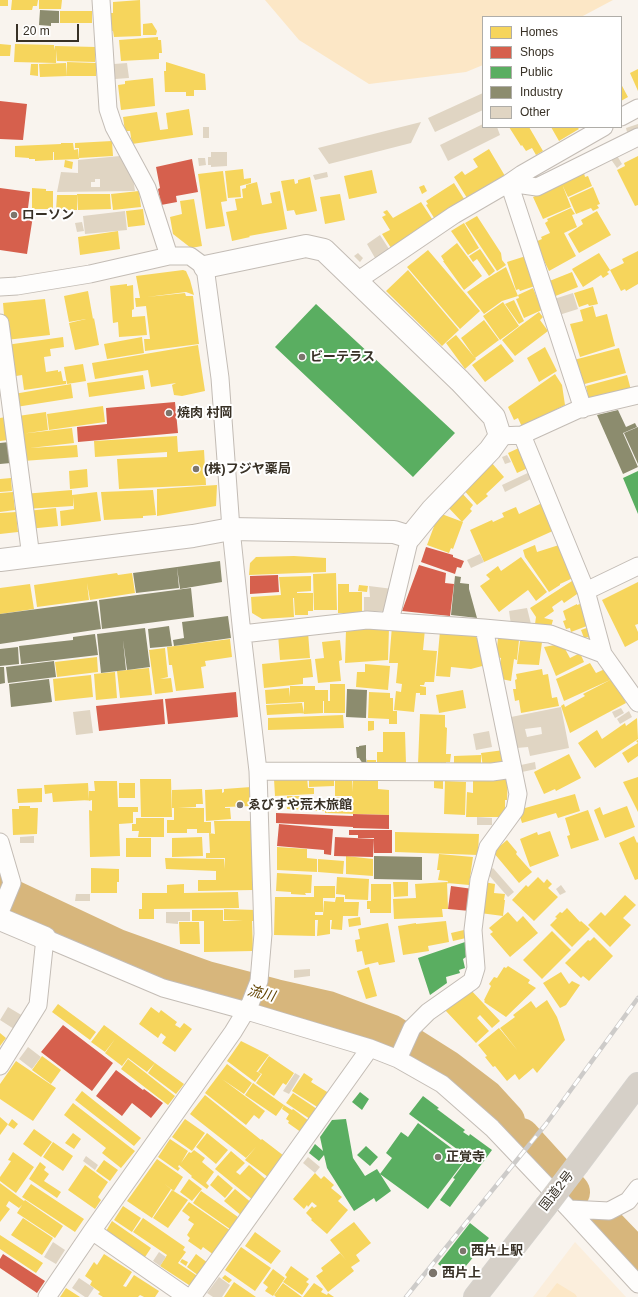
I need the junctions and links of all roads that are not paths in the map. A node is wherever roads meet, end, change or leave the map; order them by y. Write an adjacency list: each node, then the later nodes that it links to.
1 (101, 0): 7 (street)
2 (638, 108): 3 (street)
3 (622, 116)
4 (602, 128): 6 (street)
5 (638, 136): 6 (street)
6 (509, 183): 9 (street); 13 (street)
7 (169, 256): 8 (street); 10 (street)
8 (206, 267): 9 (street); 17 (street)
9 (357, 281): 16 (street)
10 (0, 287)
11 (0, 323): 14 (street)
12 (638, 396): 13 (street)
13 (583, 409): 15 (street)
14 (6, 412): 19 (street)
15 (522, 434): 16 (street); 22 (street)
16 (500, 436): 18 (street)
17 (231, 529): 18 (street); 19 (street); 25 (street)
18 (410, 537): 23 (street)
19 (31, 556): 20 (street)
20 (0, 560)
21 (638, 566): 22 (street)
22 (586, 591): 26 (street)
23 (390, 622): 24 (street); 25 (street)
24 (484, 628): 26 (street); 28 (street)
25 (242, 634): 29 (street)
26 (603, 654): 27 (street)
27 (638, 703)
28 (513, 769): 29 (street); 35 (street)
29 (258, 771): 33 (street)
30 (0, 842): 31 (street)
31 (1, 913): 32 (street)
32 (45, 938): 33 (street); 36 (street)
33 (248, 1007): 34 (street); 40 (street)
34 (370, 1048): 35 (street); 44 (street)
35 (400, 1054): 39 (street)
36 (0, 1066)
37 (638, 1084): 45 (highway, 国道2号, bridge)
38 (638, 1188): 39 (street)
39 (569, 1209): 41 (street)
40 (92, 1231): 42 (street); 43 (street)
41 (638, 1284)
42 (47, 1297)
43 (187, 1297)
44 (192, 1297)
45 (475, 1297)

